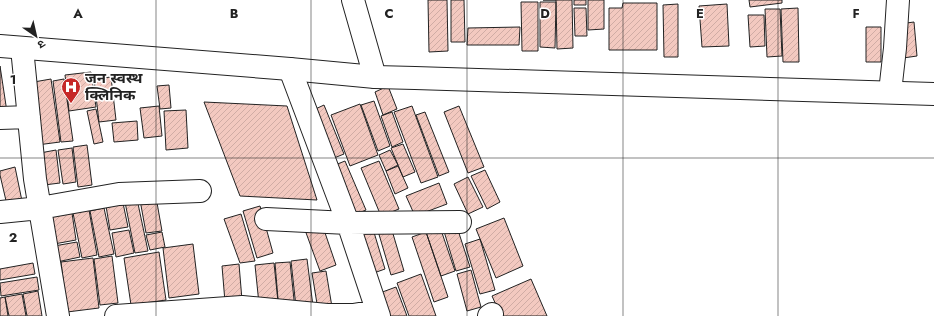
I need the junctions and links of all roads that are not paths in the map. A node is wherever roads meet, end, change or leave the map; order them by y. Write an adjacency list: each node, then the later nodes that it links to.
1 (353, 0): 6 (street)
2 (898, 0): 7 (street)
3 (0, 46): 4 (street)
4 (22, 48): 5 (street); 9 (street)
5 (290, 68): 6 (street); 16 (street)
6 (375, 77): 7 (street)
7 (890, 92): 8 (street)
8 (934, 94)
9 (29, 117): 10 (street); 12 (street)
10 (0, 118)
11 (200, 191): 12 (street)
12 (40, 208): 13 (street); 18 (street)
13 (0, 212)
14 (266, 219): 16 (street)
15 (460, 222): 16 (street)
16 (348, 223): 17 (street)
17 (378, 313): 19 (street)
18 (58, 316)
19 (116, 316)

